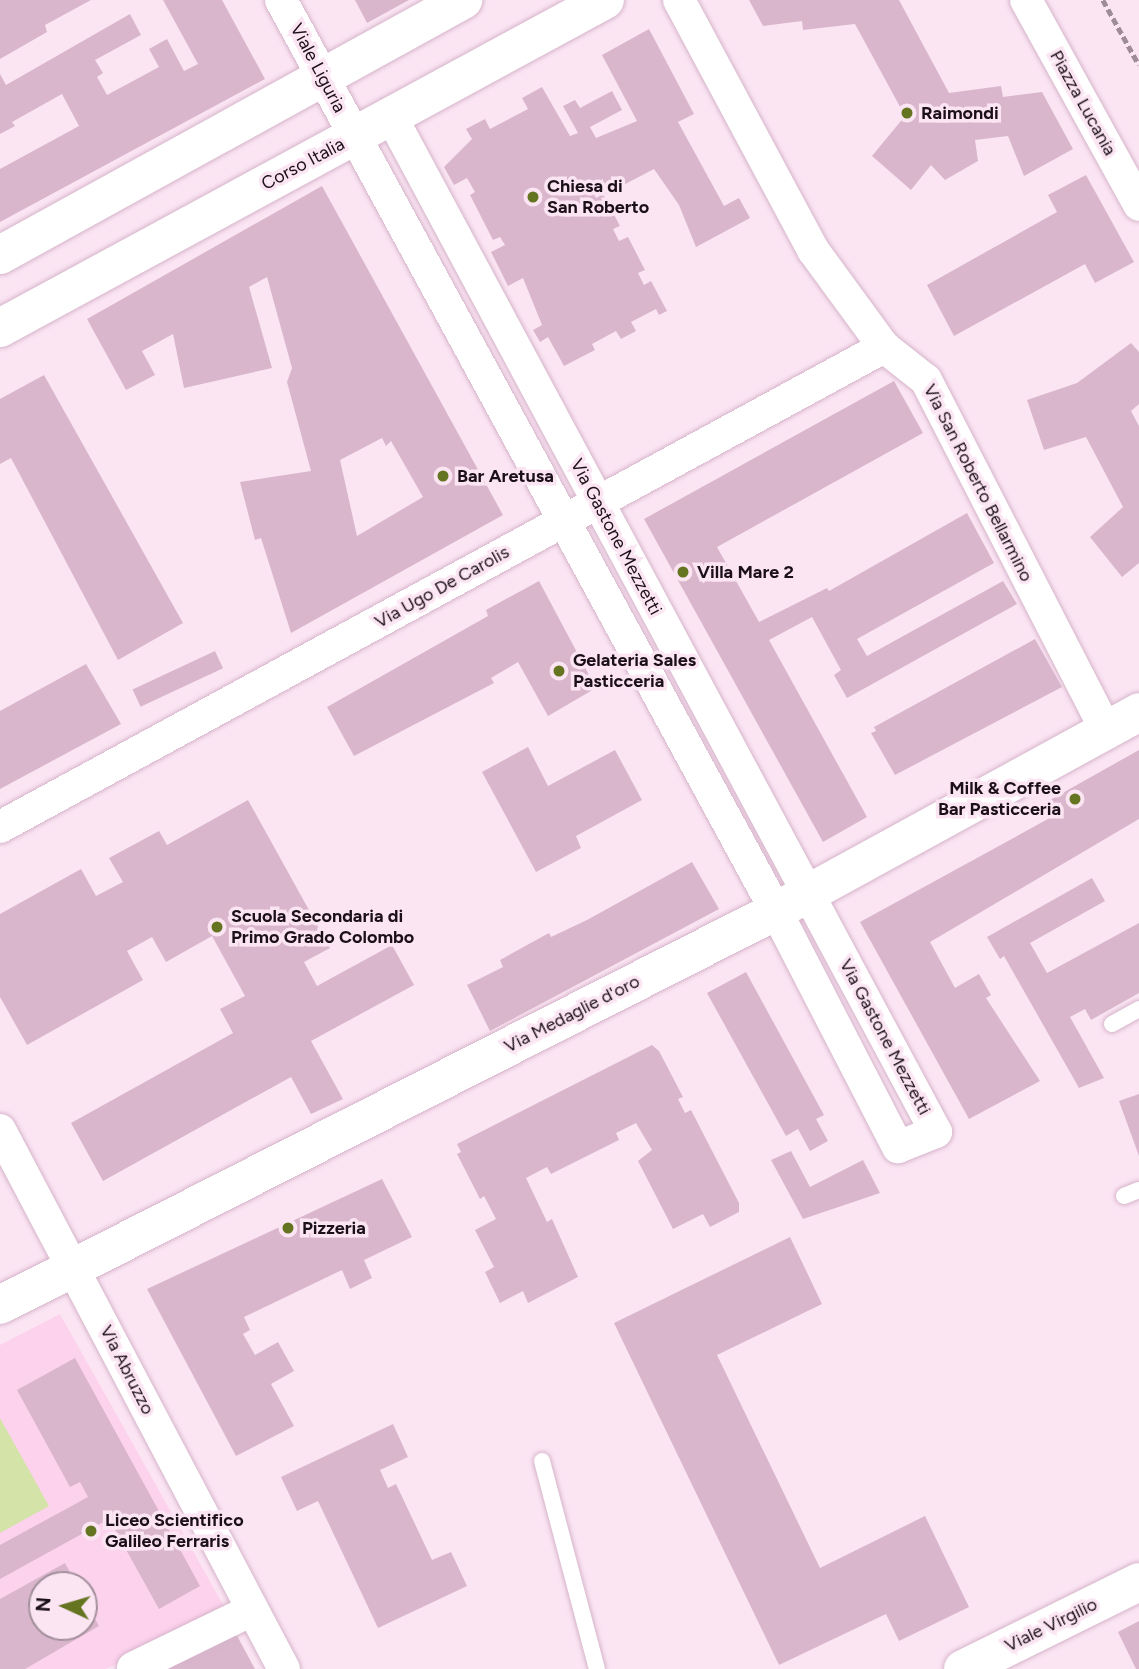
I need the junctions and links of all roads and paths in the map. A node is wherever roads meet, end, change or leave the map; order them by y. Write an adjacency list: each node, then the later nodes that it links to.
1 (281, 0): 8 (street, Viale Liguria)
2 (463, 0): 8 (main road)
3 (605, 0): 9 (main road, Corso Italia)
4 (680, 0): 14 (street, Via San Roberto Bellarmino)
5 (1026, 0): 11 (street, Piazza Lucania)
6 (1103, 0): 7 (path)
7 (1139, 65)
8 (323, 77): 10 (street, Viale Liguria); 12 (main road)
9 (391, 116): 10 (main road, Corso Italia); 15 (street, Via Gastone Mezzetti)
10 (355, 136): 13 (main road, Corso Italia); 16 (street, Via Gastone Mezzetti)
11 (1139, 205)
12 (0, 256)
13 (0, 328)
14 (884, 347): 15 (street, Via Ugo De Carolis); 18 (street, Via San Roberto Bellarmino)
15 (597, 502): 16 (street, Via Ugo De Carolis); 20 (street, Via Gastone Mezzetti)
16 (564, 520): 19 (street, Via Ugo De Carolis); 21 (street, Via Gastone Mezzetti)
17 (1139, 712): 18 (main road, Via Medaglie d'oro)
18 (1105, 730): 20 (main road, Via Medaglie d'oro)
19 (0, 827)
20 (809, 893): 21 (main road, Via Medaglie d'oro); 21 (street, Via Gastone Mezzetti)
21 (776, 911): 25 (main road, Via Medaglie d'oro)
22 (1139, 1009): 23 (lane)
23 (1112, 1024)
24 (0, 1130): 25 (street, Via Abruzzo)
25 (75, 1267): 26 (main road, Via Medaglie d'oro); 29 (street, Via Abruzzo)
26 (0, 1305)
27 (542, 1461): 32 (lane)
28 (1139, 1582): 33 (main road, Viale Virgilio)
29 (250, 1611): 30 (street); 31 (street, Via Abruzzo)
30 (132, 1669)
31 (284, 1669)
32 (597, 1669)
33 (963, 1669)

